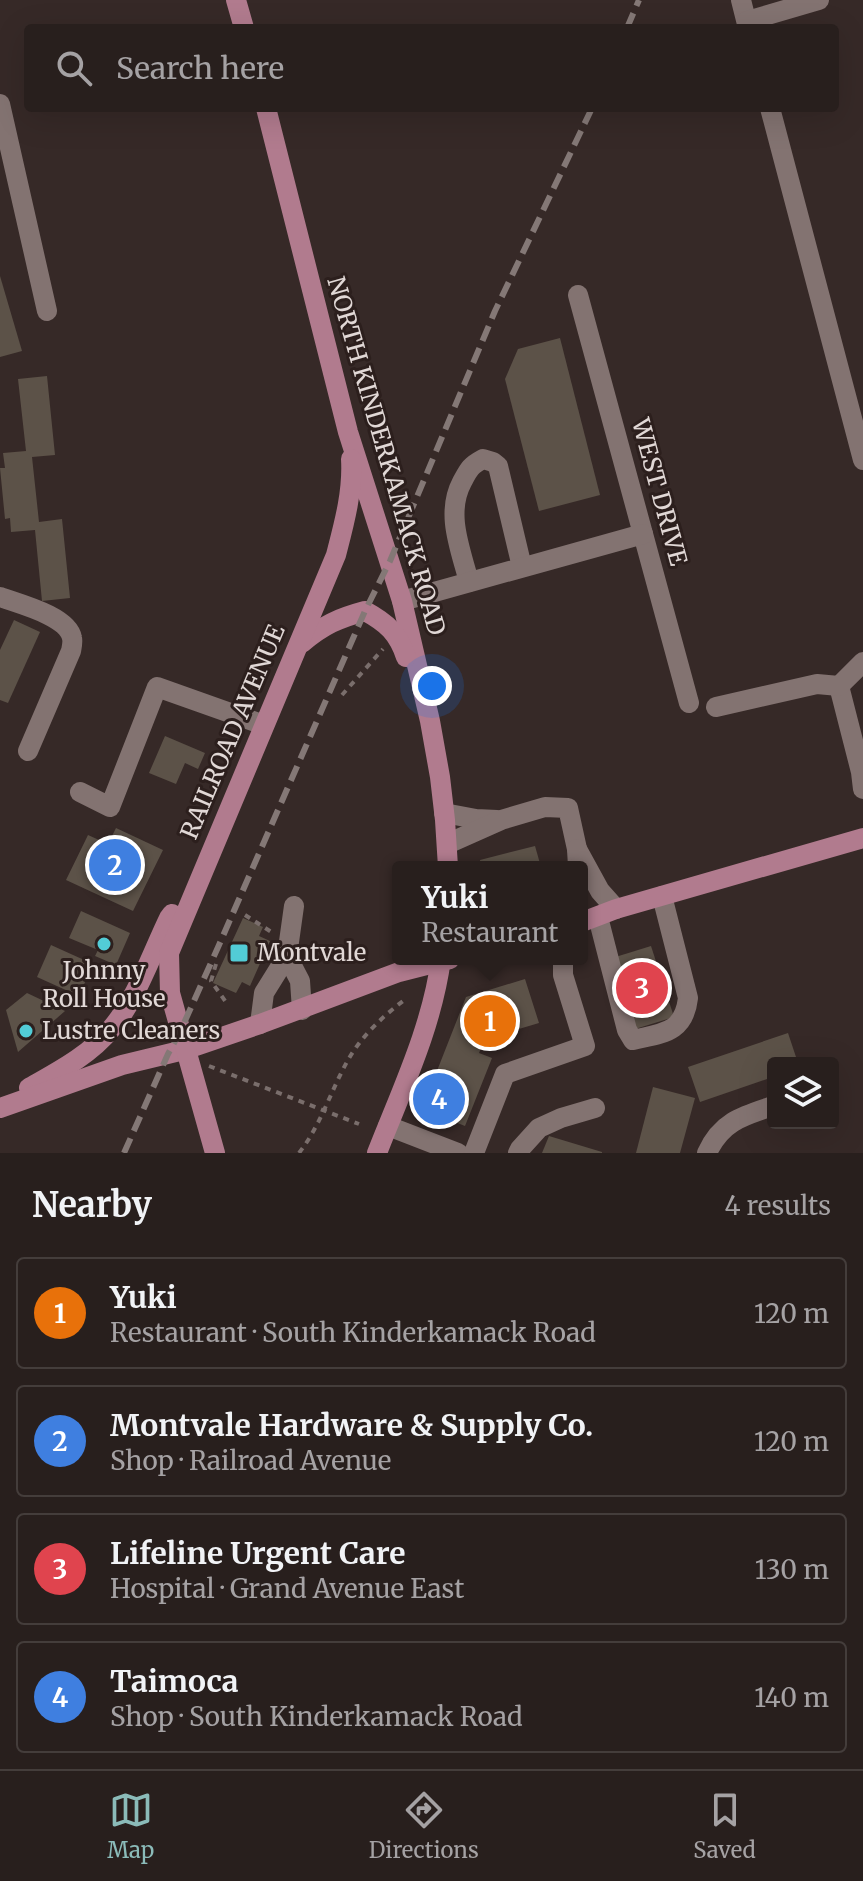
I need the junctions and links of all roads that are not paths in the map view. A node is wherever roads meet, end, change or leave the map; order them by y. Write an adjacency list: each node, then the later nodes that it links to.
1 (236, 0): 4 (main road)
2 (741, 0): 5 (street)
3 (819, 0): 5 (street)
4 (243, 24)
5 (748, 24)
6 (0, 104): 10 (street)
7 (267, 112): 11 (main road, NORTH KINDERKAMACK ROAD)
8 (771, 112): 12 (street)
9 (578, 295): 13 (street, WEST DRIVE)
10 (47, 311)
11 (348, 432): 17 (main road, NORTH KINDERKAMACK ROAD); 19 (main road, RAILROAD AVENUE)
12 (863, 460)
13 (643, 534): 14 (street); 22 (street, WEST DRIVE)
14 (522, 567): 15 (street); 15 (street)
15 (469, 582): 17 (street)
16 (0, 597): 26 (street)
17 (402, 601): 18 (main road); 24 (main road, NORTH KINDERKAMACK ROAD)
18 (365, 611): 19 (main road); 24 (main road)
19 (299, 646): 25 (main road, RAILROAD AVENUE)
20 (863, 662): 21 (street)
21 (839, 686): 23 (street); 27 (street)
22 (689, 703)
23 (716, 707)
24 (430, 721): 29 (main road, NORTH KINDERKAMACK ROAD)
25 (264, 725): 28 (street); 36 (main road, RAILROAD AVENUE)
26 (28, 751)
27 (862, 786)
28 (80, 792)
29 (444, 813): 30 (street); 32 (main road, NORTH KINDERKAMACK ROAD)
30 (501, 820): 32 (street); 33 (street)
31 (863, 838): 37 (main road)
32 (447, 844): 34 (main road, NORTH KINDERKAMACK ROAD)
33 (578, 858)
34 (448, 861)
35 (588, 873): 39 (street)
36 (192, 895): 46 (main road, RAILROAD AVENUE); 47 (main road)
37 (662, 896): 39 (main road); 39 (street)
38 (294, 906): 40 (street)
39 (599, 916)
40 (279, 950): 44 (street); 45 (street)
41 (425, 965): 44 (main road)
42 (443, 965): 50 (main road)
43 (563, 967): 54 (street)
44 (302, 1010): 45 (main road)
45 (260, 1024): 46 (main road)
46 (184, 1050): 47 (main road); 51 (main road, RAILROAD AVENUE)
47 (8, 1105)
48 (595, 1108): 55 (street)
49 (767, 1108): 56 (street)
50 (388, 1126): 52 (main road); 53 (street)
51 (215, 1153)
52 (377, 1153)
53 (458, 1153)
54 (474, 1153)
55 (518, 1153)
56 (707, 1153)

